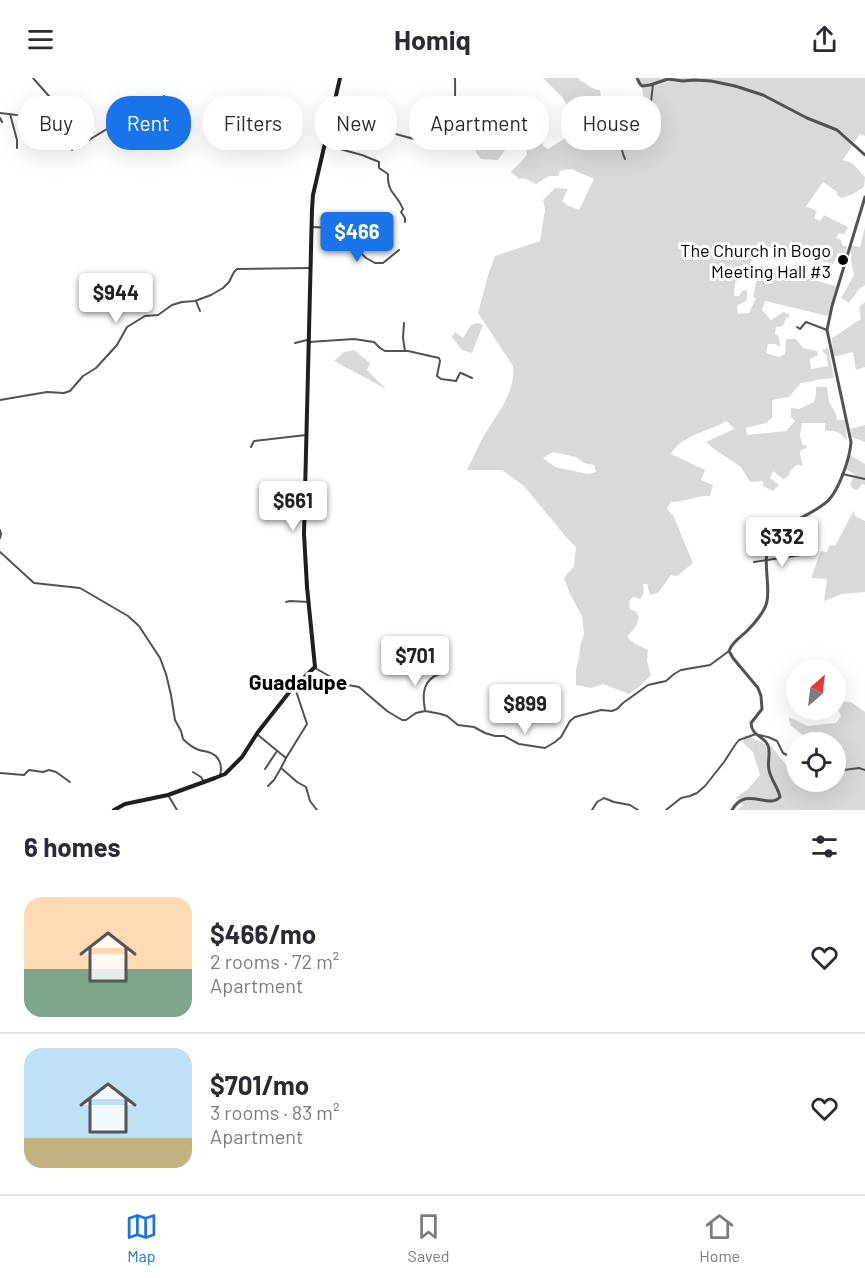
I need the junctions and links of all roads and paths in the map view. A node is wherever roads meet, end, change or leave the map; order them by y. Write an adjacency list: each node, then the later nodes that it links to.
1 (33, 78): 6 (street)
2 (340, 78): 7 (main road)
3 (455, 78): 8 (street)
4 (637, 78): 5 (street)
5 (653, 84): 17 (street); 18 (street)
6 (49, 96)
7 (336, 96)
8 (454, 96)
9 (0, 113): 10 (street)
10 (10, 114): 11 (street); 14 (street)
11 (17, 115)
12 (0, 118): 13 (street)
13 (2, 122)
14 (17, 148)
15 (324, 150): 21 (main road)
16 (344, 150): 20 (street)
17 (865, 155)
18 (624, 159)
19 (865, 197): 28 (street)
20 (405, 222)
21 (312, 227): 22 (street); 23 (main road)
22 (399, 250)
23 (311, 268): 24 (street); 29 (main road)
24 (196, 301): 25 (street); 33 (street)
25 (200, 311)
26 (404, 323): 31 (street)
27 (797, 327): 28 (street)
28 (827, 330): 36 (street)
29 (309, 341): 30 (street); 31 (street); 34 (main road)
30 (295, 343)
31 (405, 351): 32 (street)
32 (472, 378)
33 (0, 400)
34 (306, 435): 35 (street); 39 (main road)
35 (251, 447)
36 (842, 474): 37 (street); 44 (street)
37 (865, 479)
38 (275, 504): 39 (street)
39 (304, 504): 47 (main road)
40 (0, 530): 41 (street)
41 (0, 538)
42 (0, 552): 64 (street)
43 (808, 554): 44 (street)
44 (767, 560): 45 (street); 48 (street)
45 (754, 562)
46 (286, 602): 47 (street)
47 (309, 602): 50 (main road)
48 (729, 651): 52 (street); 54 (street)
49 (425, 653): 52 (street)
50 (315, 667): 51 (main road); 52 (street)
51 (294, 686): 53 (main road); 57 (street)
52 (425, 711)
53 (256, 734): 55 (street); 64 (main road)
54 (757, 735): 56 (street); 74 (street); 75 (street)
55 (278, 751): 57 (street); 59 (street)
56 (786, 755)
57 (286, 758): 58 (street)
58 (282, 768): 67 (street); 71 (street)
59 (265, 769)
60 (846, 770): 61 (street)
61 (865, 770)
62 (194, 772): 66 (street)
63 (0, 773): 65 (street)
64 (220, 776): 66 (main road)
65 (69, 782)
66 (205, 782): 68 (main road)
67 (268, 786)
68 (168, 795): 69 (main road); 70 (street)
69 (114, 810)
70 (177, 810)
71 (317, 810)
72 (592, 810): 73 (street)
73 (638, 810)
74 (666, 810)
75 (732, 810)

